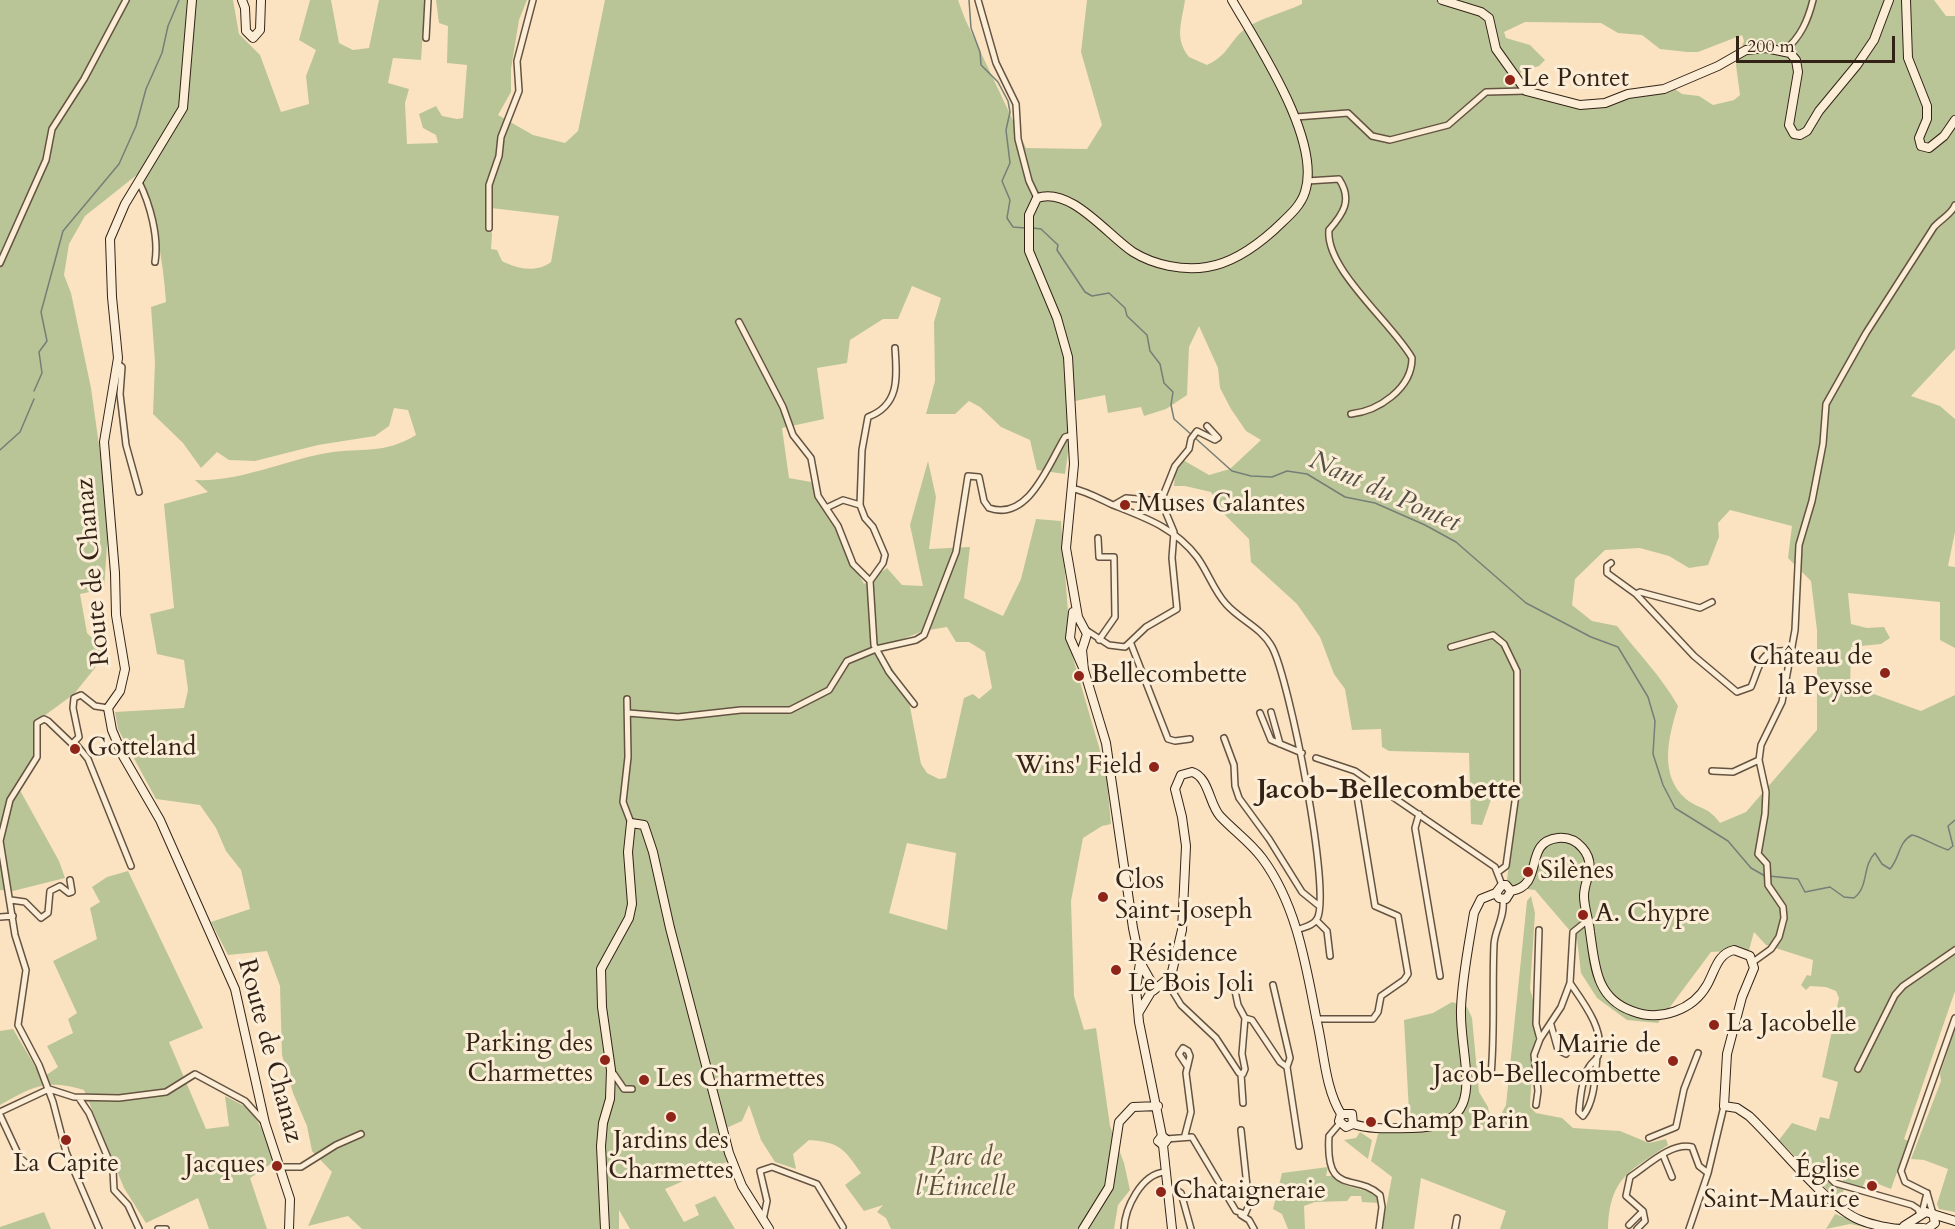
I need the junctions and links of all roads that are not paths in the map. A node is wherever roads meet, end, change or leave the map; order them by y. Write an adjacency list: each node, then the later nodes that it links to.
1 (126, 0): 24 (street)
2 (192, 0): 19 (street, Route de Chanaz)
3 (242, 0): 4 (street)
4 (261, 0)
5 (428, 0): 13 (street)
6 (533, 0): 22 (street)
7 (978, 0): 20 (street)
8 (1232, 0): 16 (street)
9 (1442, 0): 15 (street)
10 (1813, 0): 14 (street)
11 (1889, 0): 14 (street)
12 (1906, 0): 17 (street)
13 (426, 38)
14 (1784, 51): 15 (street)
15 (1526, 91): 16 (street)
16 (1296, 117): 18 (street)
17 (1955, 120)
18 (1307, 181): 20 (street); 28 (street)
19 (139, 182): 23 (street); 27 (street, Route de Chanaz)
20 (1037, 198): 30 (street)
21 (1954, 210): 52 (street)
22 (488, 224)
23 (155, 261)
24 (0, 263)
25 (739, 322): 36 (street)
26 (895, 348): 34 (street)
27 (118, 364): 32 (street); 56 (street, Route de Chanaz)
28 (1351, 414)
29 (1207, 426): 33 (street)
30 (1072, 435): 31 (street); 51 (street)
31 (1071, 488): 35 (street); 41 (street)
32 (139, 492)
33 (1161, 501): 35 (street); 37 (street)
34 (860, 505): 36 (street); 40 (street)
35 (1114, 505): 37 (street)
36 (826, 508): 40 (street)
37 (1174, 532): 49 (street); 64 (street)
38 (1098, 538): 46 (street)
39 (1611, 563): 42 (street)
40 (870, 582): 51 (street)
41 (1073, 588): 44 (street); 45 (street)
42 (1636, 594): 43 (street); 52 (street)
43 (1712, 602)
44 (1084, 629): 45 (street); 46 (street); 47 (street)
45 (1072, 630): 48 (street)
46 (1099, 640): 47 (street); 49 (street)
47 (1085, 641): 48 (street); 53 (street)
48 (1074, 643): 53 (street)
49 (1131, 644): 61 (street)
50 (1451, 647): 72 (street)
51 (876, 649): 55 (street); 58 (street)
52 (1789, 651): 66 (street)
53 (1084, 670): 90 (street)
54 (627, 699): 58 (street)
55 (914, 704)
56 (108, 708): 62 (street); 125 (street, Route de Chanaz)
57 (1271, 712): 63 (street)
58 (628, 713): 70 (street)
59 (1260, 713): 63 (street)
60 (1224, 738): 79 (street)
61 (1190, 739)
62 (75, 743): 71 (street); 77 (street)
63 (1280, 744): 64 (street)
64 (1302, 753): 79 (street)
65 (1316, 758): 69 (street)
66 (1759, 760): 67 (street); 91 (street)
67 (1712, 771)
68 (1356, 790): 103 (street)
69 (1419, 814): 72 (street); 92 (street)
70 (631, 823): 113 (street); 148 (street)
71 (130, 866)
72 (1498, 872): 74 (street)
73 (70, 880): 77 (street)
74 (1502, 885): 75 (street); 76 (street)
75 (1511, 891): 78 (street); 83 (street)
76 (1496, 893): 78 (street); 127 (street)
77 (11, 900): 81 (street)
78 (1503, 900): 115 (street)
79 (1318, 905): 82 (street)
80 (0, 916): 81 (street)
81 (13, 916): 116 (street)
82 (1316, 920): 84 (street); 89 (street)
83 (1589, 920): 86 (street); 87 (street)
84 (1297, 930): 95 (street); 103 (street)
85 (1539, 930): 106 (street)
86 (1573, 932): 87 (street); 96 (street)
87 (1591, 932): 91 (street)
88 (1955, 951): 112 (street)
89 (1330, 956)
90 (1140, 962): 93 (street); 94 (street)
91 (1753, 962): 122 (street)
92 (1440, 976)
93 (1150, 980): 94 (street); 95 (street); 100 (street)
94 (1138, 982): 99 (street)
95 (1167, 982): 100 (street); 114 (street)
96 (1570, 983): 105 (street); 109 (street)
97 (1273, 985): 111 (street)
98 (1234, 987): 102 (street)
99 (1137, 993): 100 (street); 101 (street)
100 (1152, 993): 101 (street)
101 (1139, 1012): 121 (street)
102 (1245, 1018): 111 (street); 114 (street)
103 (1317, 1019): 124 (street)
104 (1954, 1022): 142 (street)
105 (1551, 1025): 106 (street); 108 (street)
106 (1540, 1039): 120 (street)
107 (1698, 1053): 131 (street)
108 (1566, 1054)
109 (1597, 1058): 109 (street)
110 (1186, 1066): 130 (street)
111 (1287, 1067): 133 (street)
112 (1858, 1068)
113 (611, 1070): 117 (street); 160 (street)
114 (1241, 1074): 119 (street)
115 (1491, 1075)
116 (49, 1089): 118 (street); 123 (street); 155 (street)
117 (632, 1089)
118 (79, 1098): 125 (street); 156 (street)
119 (1244, 1103)
120 (1536, 1105)
121 (1158, 1106): 132 (street); 162 (street)
122 (1724, 1106): 139 (street); 153 (street)
123 (0, 1114): 135 (street)
124 (1341, 1114): 126 (street); 127 (street)
125 (265, 1123): 136 (street, Route de Chanaz)
126 (1340, 1123): 127 (street); 167 (street)
127 (1353, 1124)
128 (1241, 1130): 144 (street)
129 (362, 1134): 136 (street)
130 (1185, 1135): 132 (street); 144 (street)
131 (1649, 1138)
132 (1164, 1140): 138 (street)
133 (1299, 1146)
134 (1663, 1155): 139 (street); 140 (street); 143 (street)
135 (33, 1164)
136 (280, 1167): 159 (street, Route de Chanaz)
137 (1835, 1167): 145 (street)
138 (1165, 1172): 141 (street); 163 (street)
139 (1708, 1173): 170 (street)
140 (1672, 1177)
141 (1167, 1190): 164 (street); 165 (street)
142 (1927, 1193): 145 (street); 146 (street)
143 (1643, 1211): 151 (street); 169 (street)
144 (1236, 1212): 166 (street)
145 (1921, 1214): 146 (street); 153 (street); 154 (street)
146 (1933, 1214): 149 (street); 150 (street)
147 (1457, 1218): 168 (street)
148 (763, 1220): 152 (street); 161 (street)
149 (1955, 1221): 150 (street)
150 (1935, 1223): 154 (street)
151 (1629, 1225)
152 (843, 1227)
153 (1893, 1227): 154 (street)
154 (1925, 1228)
155 (99, 1229)
156 (139, 1229)
157 (158, 1229): 158 (street)
158 (166, 1229)
159 (289, 1229)
160 (605, 1229)
161 (769, 1229)
162 (1083, 1229)
163 (1124, 1229)
164 (1172, 1229)
165 (1191, 1229)
166 (1254, 1229)
167 (1379, 1229)
168 (1455, 1229)
169 (1637, 1229)
170 (1689, 1229)

